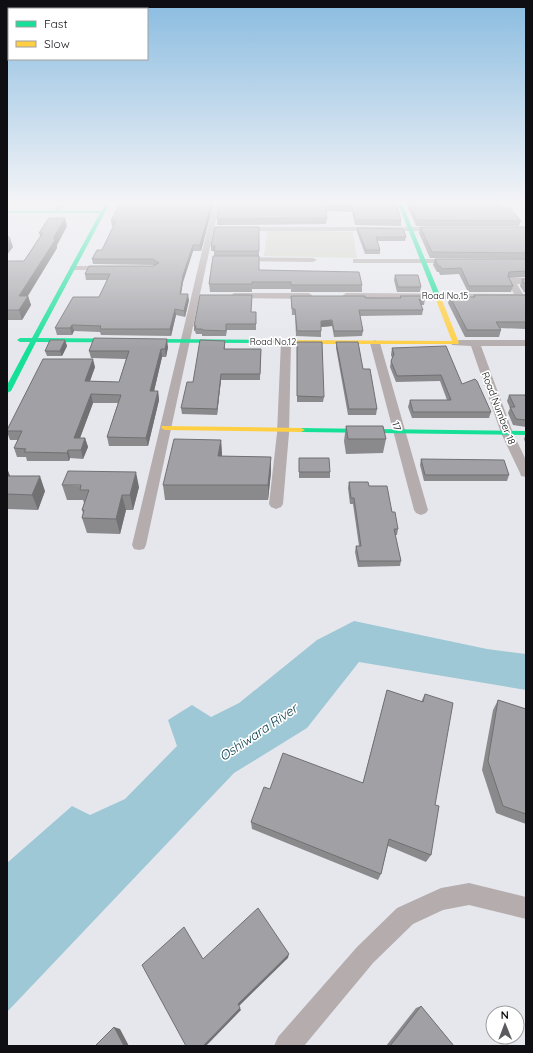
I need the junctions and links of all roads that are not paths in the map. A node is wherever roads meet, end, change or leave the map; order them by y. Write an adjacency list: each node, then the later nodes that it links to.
1 (73, 250): 7 (street)
2 (82, 250): 11 (street)
3 (210, 250): 21 (street)
4 (419, 250): 9 (street)
5 (235, 259): 6 (street)
6 (313, 260)
7 (66, 261)
8 (356, 261): 9 (street)
9 (423, 261): 10 (street); 17 (street)
10 (463, 261)
11 (74, 268): 12 (street); 20 (street)
12 (111, 268)
13 (526, 281): 18 (street)
14 (227, 296): 15 (street)
15 (320, 296)
16 (336, 296): 17 (street, Road No.15)
17 (437, 296): 18 (street, Road No.15); 26 (street)
18 (523, 296)
19 (27, 328): 20 (street, Road No.12)
20 (36, 340): 21 (street, Road No.12); 27 (street)
21 (185, 341): 22 (street, Road No.12); 28 (street)
22 (286, 342): 23 (street, Road No.12); 29 (street)
23 (375, 343): 26 (street, Road No.12); 30 (street, 17)
24 (474, 343): 25 (street, Road No.12); 26 (street, Road No.12); 31 (street, Road Number 18)
25 (526, 343)
26 (456, 344)
27 (7, 390)
28 (165, 428): 29 (street); 36 (street)
29 (283, 430): 30 (street); 34 (street)
30 (399, 432): 31 (street); 35 (street, 17)
31 (508, 433): 32 (street); 33 (street, Road Number 18)
32 (526, 433)
33 (526, 472)
34 (276, 504)
35 (420, 510)
36 (139, 544)
37 (526, 908): 38 (street)
38 (286, 1046)

